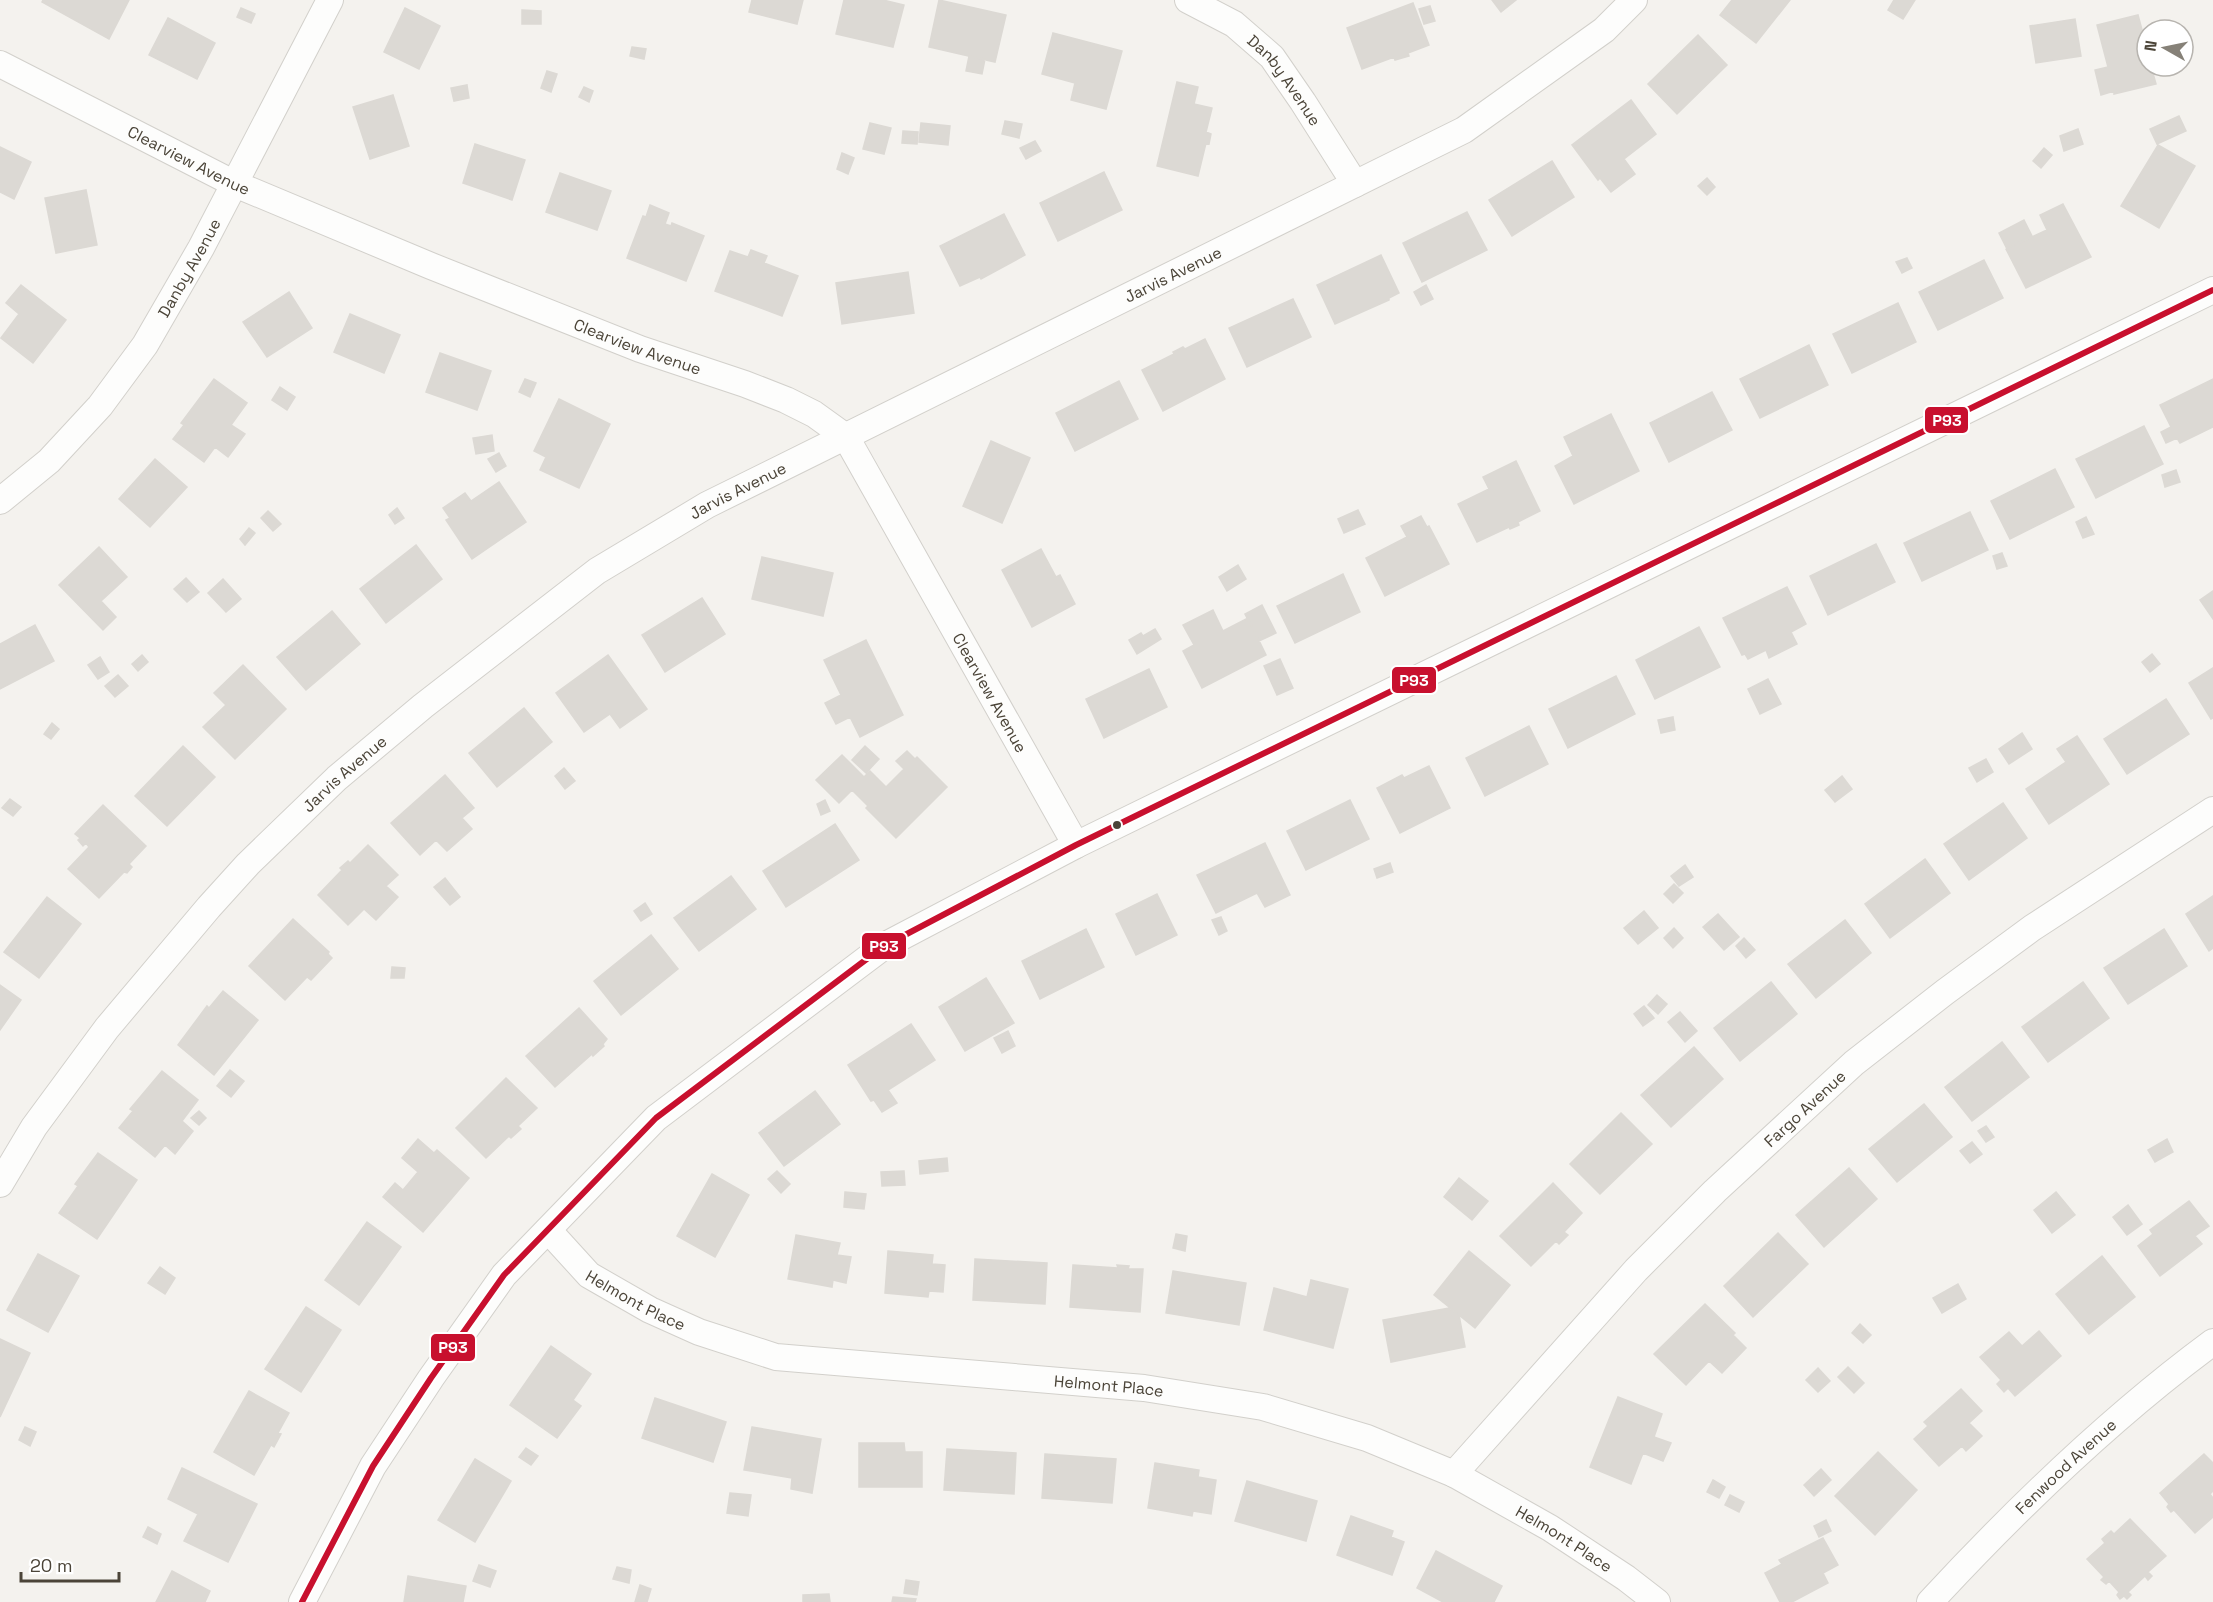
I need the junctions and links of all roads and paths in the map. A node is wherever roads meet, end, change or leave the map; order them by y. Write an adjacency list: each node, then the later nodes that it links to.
1 (330, 0): 5 (street, Danby Avenue)
2 (1188, 0): 6 (street, Danby Avenue)
3 (1634, 0): 6 (street, Jarvis Avenue)
4 (0, 64): 5 (street, Clearview Avenue)
5 (235, 184): 8 (street, Clearview Avenue); 9 (street, Danby Avenue)
6 (1355, 184): 8 (street, Jarvis Avenue)
7 (2213, 290): 11 (street)
8 (846, 437): 11 (street, Clearview Avenue); 12 (street, Jarvis Avenue)
9 (0, 501)
10 (2213, 810): 15 (street, Fargo Avenue)
11 (1076, 845): 13 (street)
12 (0, 1184)
13 (548, 1230): 15 (street, Helmont Place); 16 (street)
14 (2213, 1342): 18 (street, Fenwood Avenue)
15 (1454, 1474): 17 (street, Helmont Place)
16 (302, 1602)
17 (1657, 1602)
18 (1930, 1602)

